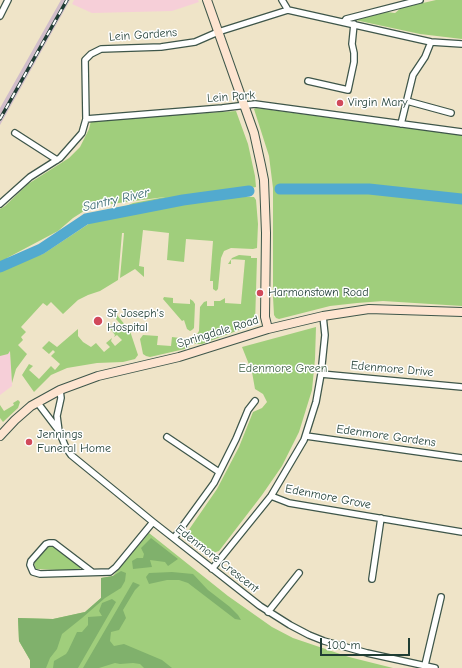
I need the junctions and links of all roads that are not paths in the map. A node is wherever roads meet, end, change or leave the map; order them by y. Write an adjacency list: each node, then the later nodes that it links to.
1 (8, 0): 6 (street)
2 (207, 0): 9 (street)
3 (282, 0): 5 (street)
4 (420, 0): 7 (street)
5 (288, 10): 7 (street); 9 (street, Lein Gardens)
6 (0, 16)
7 (344, 22): 8 (street)
8 (354, 24): 10 (street); 12 (street)
9 (218, 32): 14 (street); 16 (street, Lein Gardens)
10 (431, 42): 11 (street); 13 (street)
11 (462, 44)
12 (308, 81)
13 (407, 101): 15 (street); 17 (street)
14 (244, 105): 16 (street, Lein Park); 17 (street, Lein Park); 24 (street)
15 (451, 113)
16 (86, 118): 20 (street, Lein Gardens)
17 (401, 124): 18 (street, Lein Park)
18 (462, 132)
19 (15, 133): 20 (street)
20 (57, 160): 21 (street, Lein Gardens)
21 (0, 204)
22 (462, 312): 23 (street, Springdale Road)
23 (323, 316): 24 (street, Springdale Road); 25 (street)
24 (268, 329): 27 (street, Springdale Road)
25 (321, 374): 26 (street, Edenmore Drive); 34 (street)
26 (462, 387)
27 (60, 390): 29 (street, Springdale Road); 30 (street, Edenmore Crescent)
28 (255, 401): 37 (street)
29 (37, 402): 31 (street, Edenmore Crescent); 33 (street, Springdale Road)
30 (58, 410): 31 (street); 32 (street, Edenmore Crescent)
31 (47, 416): 32 (street, Edenmore Crescent)
32 (59, 432): 40 (street, Edenmore Crescent)
33 (0, 436)
34 (306, 436): 36 (street, Edenmore Gardens); 38 (street)
35 (167, 437): 37 (street)
36 (462, 458)
37 (219, 472): 42 (street)
38 (271, 496): 39 (street, Edenmore Grove); 43 (street)
39 (382, 518): 41 (street, Edenmore Grove); 46 (street, Edenmore Grove)
40 (153, 522): 42 (street, Edenmore Crescent); 44 (street)
41 (462, 532)
42 (174, 538): 43 (street, Edenmore Crescent)
43 (212, 569): 48 (street, Edenmore Crescent)
44 (92, 572): 44 (street)
45 (299, 573): 48 (street)
46 (372, 579)
47 (441, 597): 49 (street)
48 (268, 612): 49 (street, Edenmore Crescent)
49 (425, 665): 50 (street, Edenmore Crescent)
50 (436, 668)

